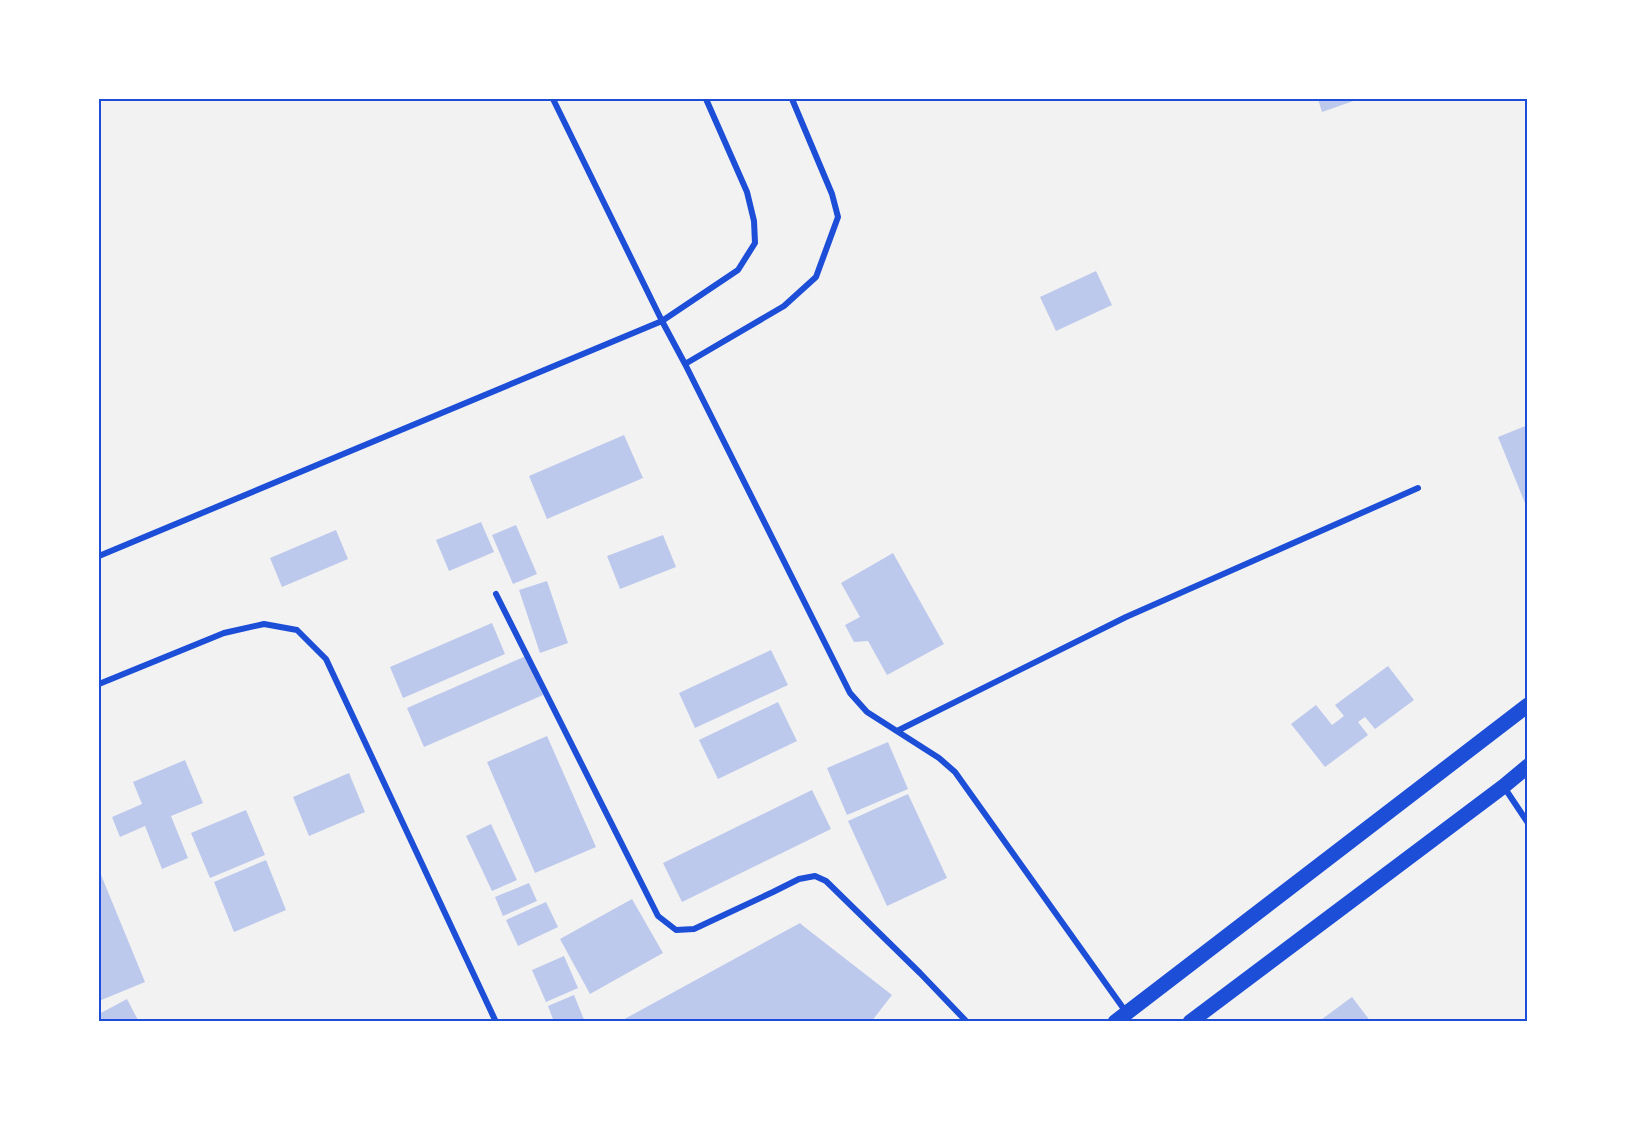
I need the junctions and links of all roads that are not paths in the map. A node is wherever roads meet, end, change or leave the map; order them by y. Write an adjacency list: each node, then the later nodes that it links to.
1 (553, 99): 4 (street)
2 (706, 99): 4 (street)
3 (792, 99): 5 (street)
4 (662, 321): 5 (street); 7 (street)
5 (685, 364): 11 (street)
6 (1418, 488): 11 (street)
7 (99, 556)
8 (496, 594): 17 (street)
9 (99, 684): 16 (street)
10 (1528, 705): 15 (main road)
11 (897, 731): 15 (street)
12 (1528, 766): 13 (main road)
13 (1504, 786): 14 (street); 18 (main road)
14 (1528, 823)
15 (1121, 1018)
16 (496, 1022)
17 (967, 1022)
18 (1190, 1022)

